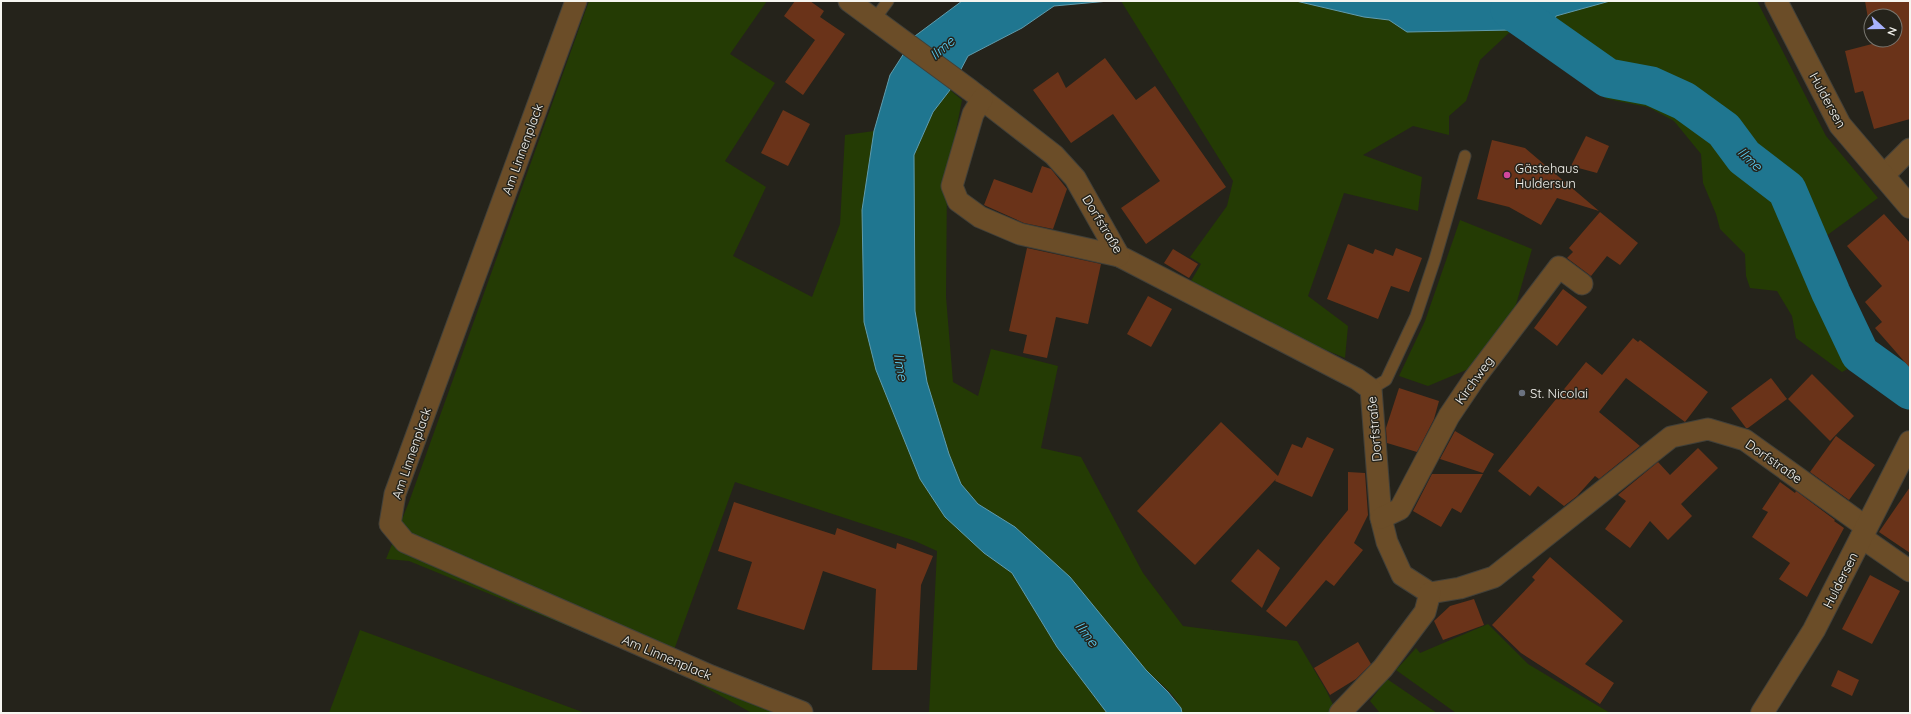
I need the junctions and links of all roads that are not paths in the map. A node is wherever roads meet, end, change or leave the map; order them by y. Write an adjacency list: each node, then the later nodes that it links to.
1 (576, 1): 19 (street, Am Linnenplack)
2 (849, 1): 5 (street, Dorfstraße)
3 (888, 1): 5 (lane)
4 (1776, 1): 9 (street, Huldersen)
5 (874, 20): 6 (street, Dorfstraße)
6 (976, 94): 11 (street, Dorfstraße); 11 (street)
7 (1910, 149): 9 (street)
8 (1465, 156): 13 (lane)
9 (1883, 176): 10 (street, Huldersen)
10 (1910, 207)
11 (1119, 256): 13 (street, Dorfstraße)
12 (1582, 284): 15 (street, Kirchweg)
13 (1371, 389): 15 (street, Dorfstraße)
14 (1910, 442): 16 (street, Huldersen)
15 (1381, 518): 18 (street, Dorfstraße)
16 (1864, 532): 17 (street, Dorfstraße); 18 (street, Dorfstraße); 21 (street, Huldersen)
17 (1910, 571)
18 (1430, 593): 20 (street)
19 (802, 712)
20 (1340, 713)
21 (1762, 713)

